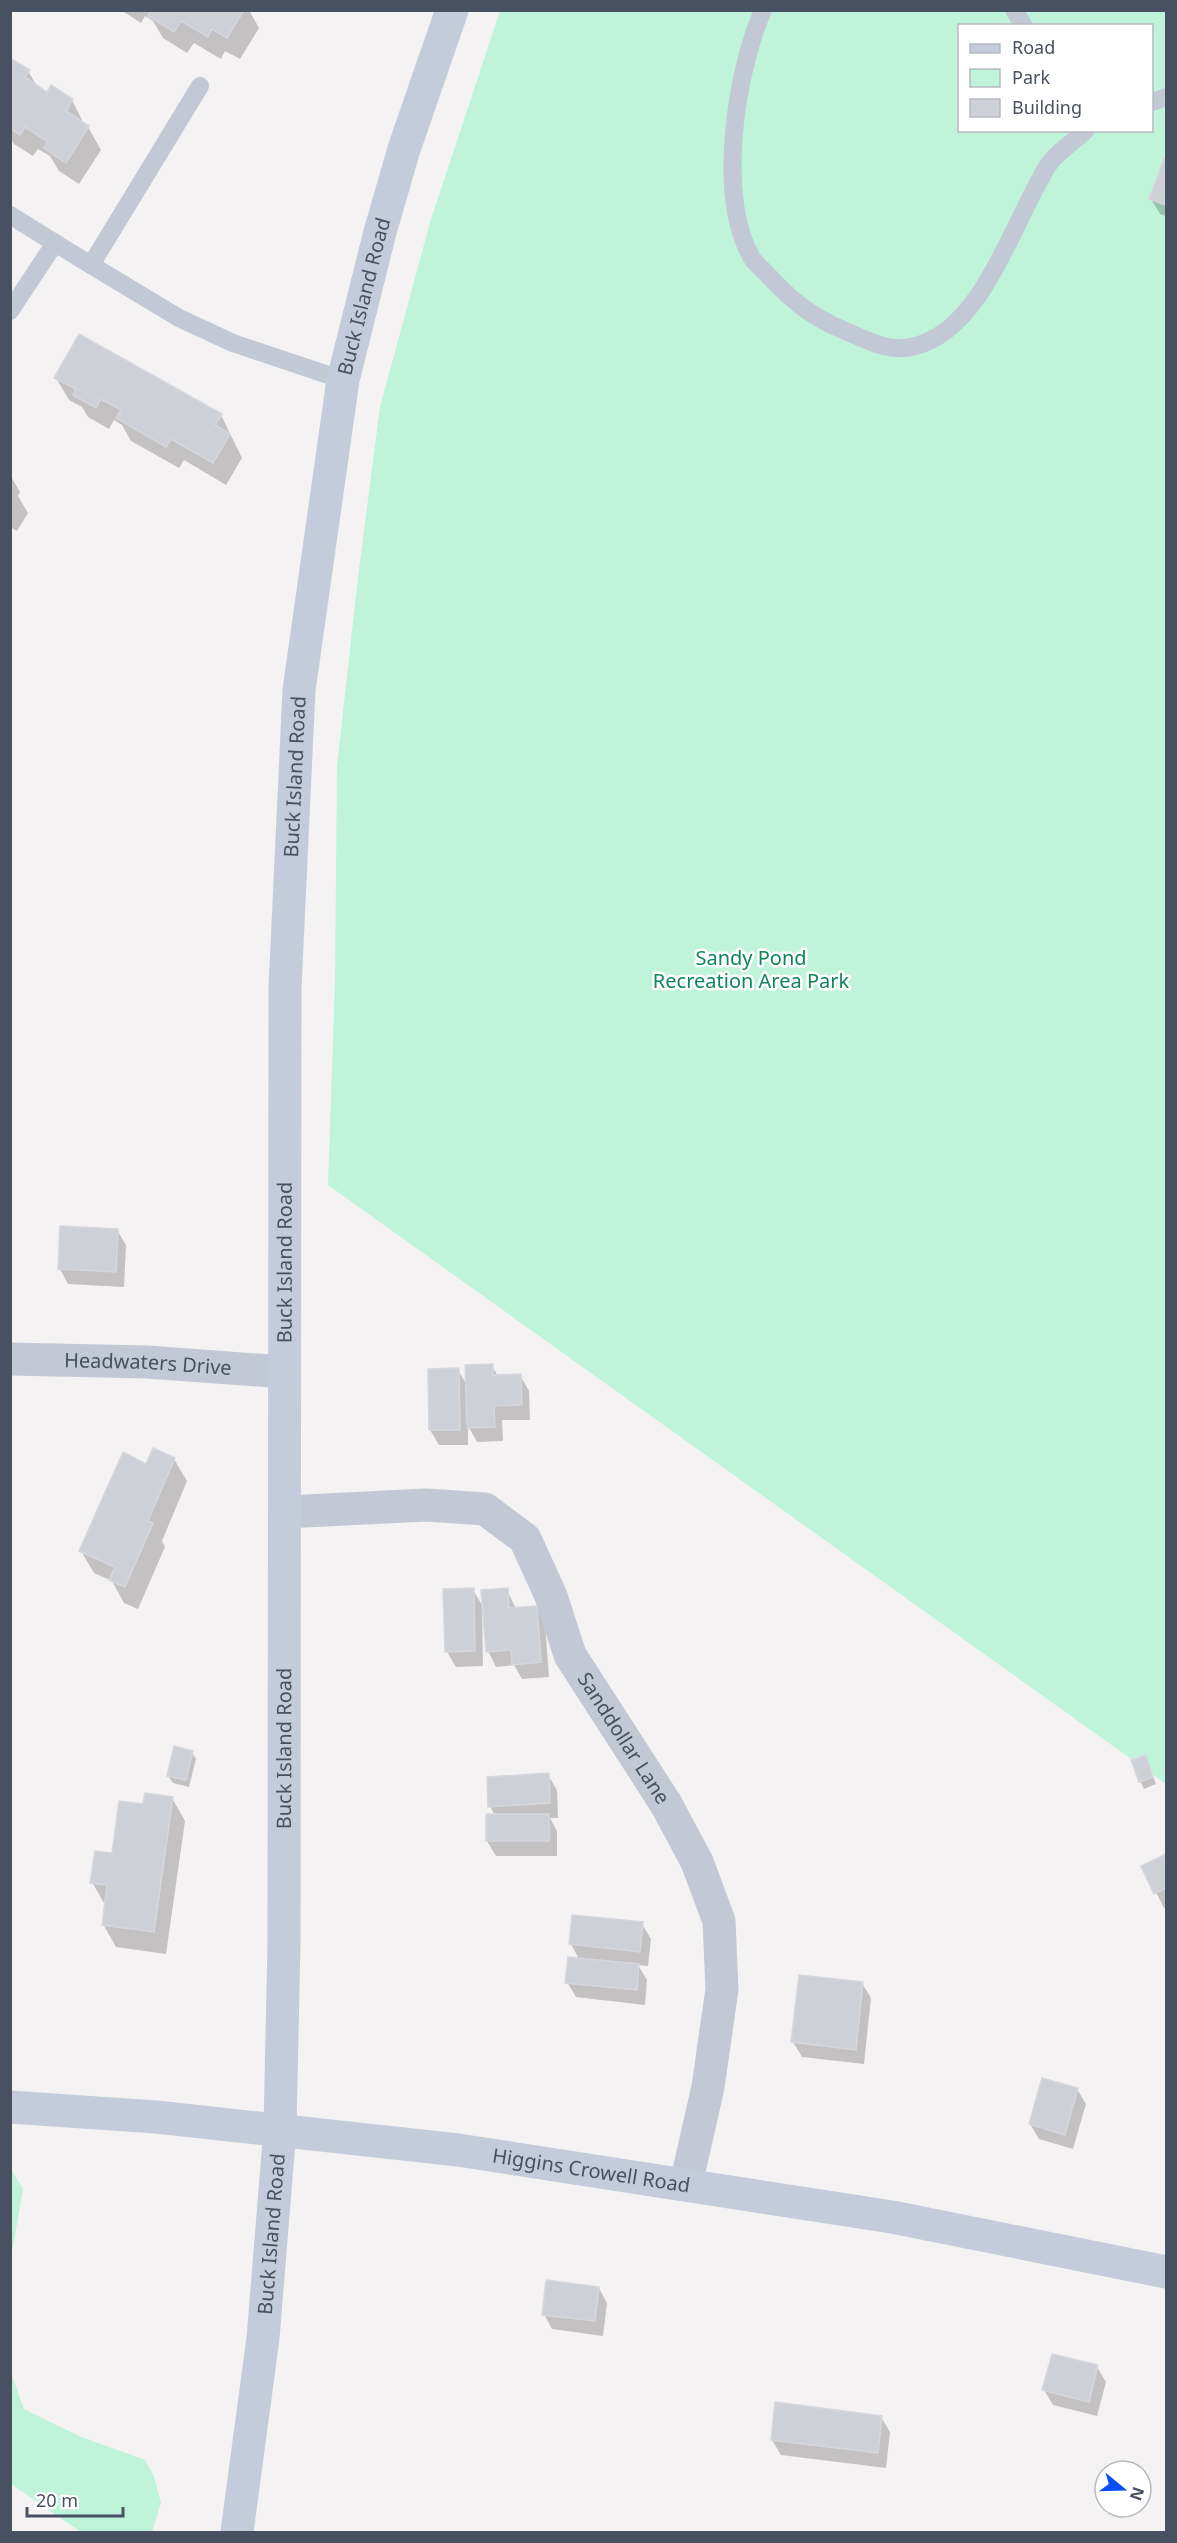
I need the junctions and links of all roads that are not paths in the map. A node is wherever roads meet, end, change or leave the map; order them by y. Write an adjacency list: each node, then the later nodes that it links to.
1 (452, 10): 11 (main road, Buck Island Road)
2 (763, 10): 6 (lane)
3 (1014, 10): 4 (lane)
4 (1023, 24)
5 (200, 86): 9 (lane)
6 (1084, 132)
7 (10, 215): 8 (lane)
8 (55, 243): 9 (lane); 10 (lane)
9 (91, 265): 11 (lane)
10 (10, 311)
11 (343, 380): 13 (main road, Buck Island Road)
12 (10, 1359): 13 (street, Headwaters Drive)
13 (284, 1372): 14 (main road, Buck Island Road)
14 (285, 1512): 16 (main road, Buck Island Road); 17 (street, Sanddollar Lane)
15 (10, 2107): 16 (main road, Higgins Crowell Road)
16 (280, 2130): 17 (main road, Higgins Crowell Road); 19 (main road, Buck Island Road)
17 (686, 2184): 18 (main road, Higgins Crowell Road)
18 (1167, 2272)
19 (237, 2532)

